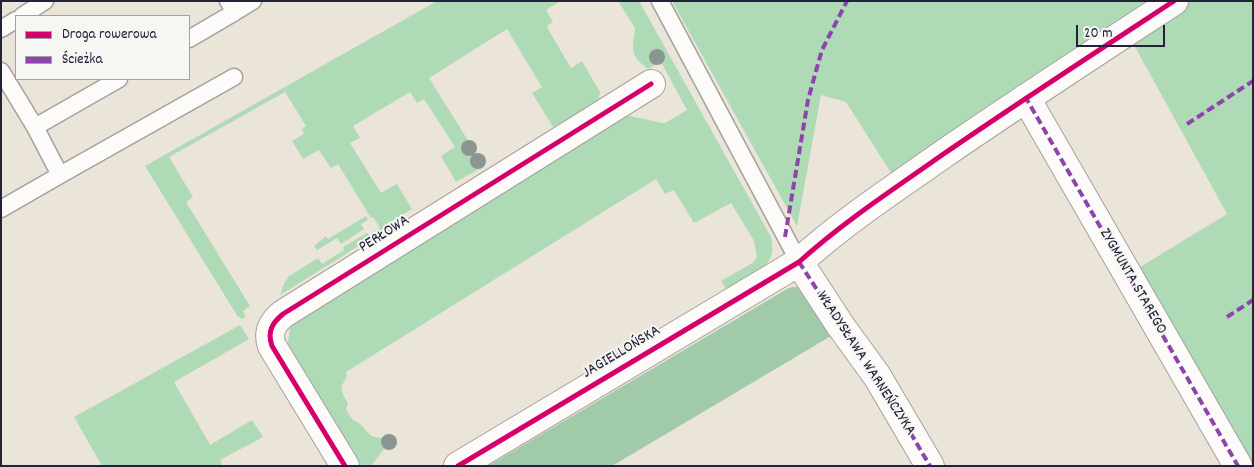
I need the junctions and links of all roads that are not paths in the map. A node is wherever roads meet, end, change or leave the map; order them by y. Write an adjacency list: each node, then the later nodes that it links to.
1 (45, 1): 6 (lane)
2 (253, 1): 5 (lane)
3 (660, 1): 18 (lane)
4 (1174, 1): 14 (street, JAGIELLOŃSKA)
5 (232, 7): 9 (lane)
6 (24, 15)
7 (15, 21): 8 (lane)
8 (1, 29)
9 (190, 38)
10 (1, 71): 15 (lane)
11 (234, 77): 16 (lane)
12 (117, 80): 15 (lane)
13 (651, 84): 19 (street, PERŁOWA)
14 (1026, 98): 18 (street, JAGIELLOŃSKA); 22 (street, ZYGMUNTA STAREGO)
15 (35, 127): 16 (lane)
16 (60, 175): 17 (lane)
17 (1, 209)
18 (800, 262): 20 (street, JAGIELLOŃSKA); 21 (street, WŁADYSŁAWA WARNEŃCZYKA)
19 (345, 466)
20 (458, 466)
21 (930, 466)
22 (1238, 466)

